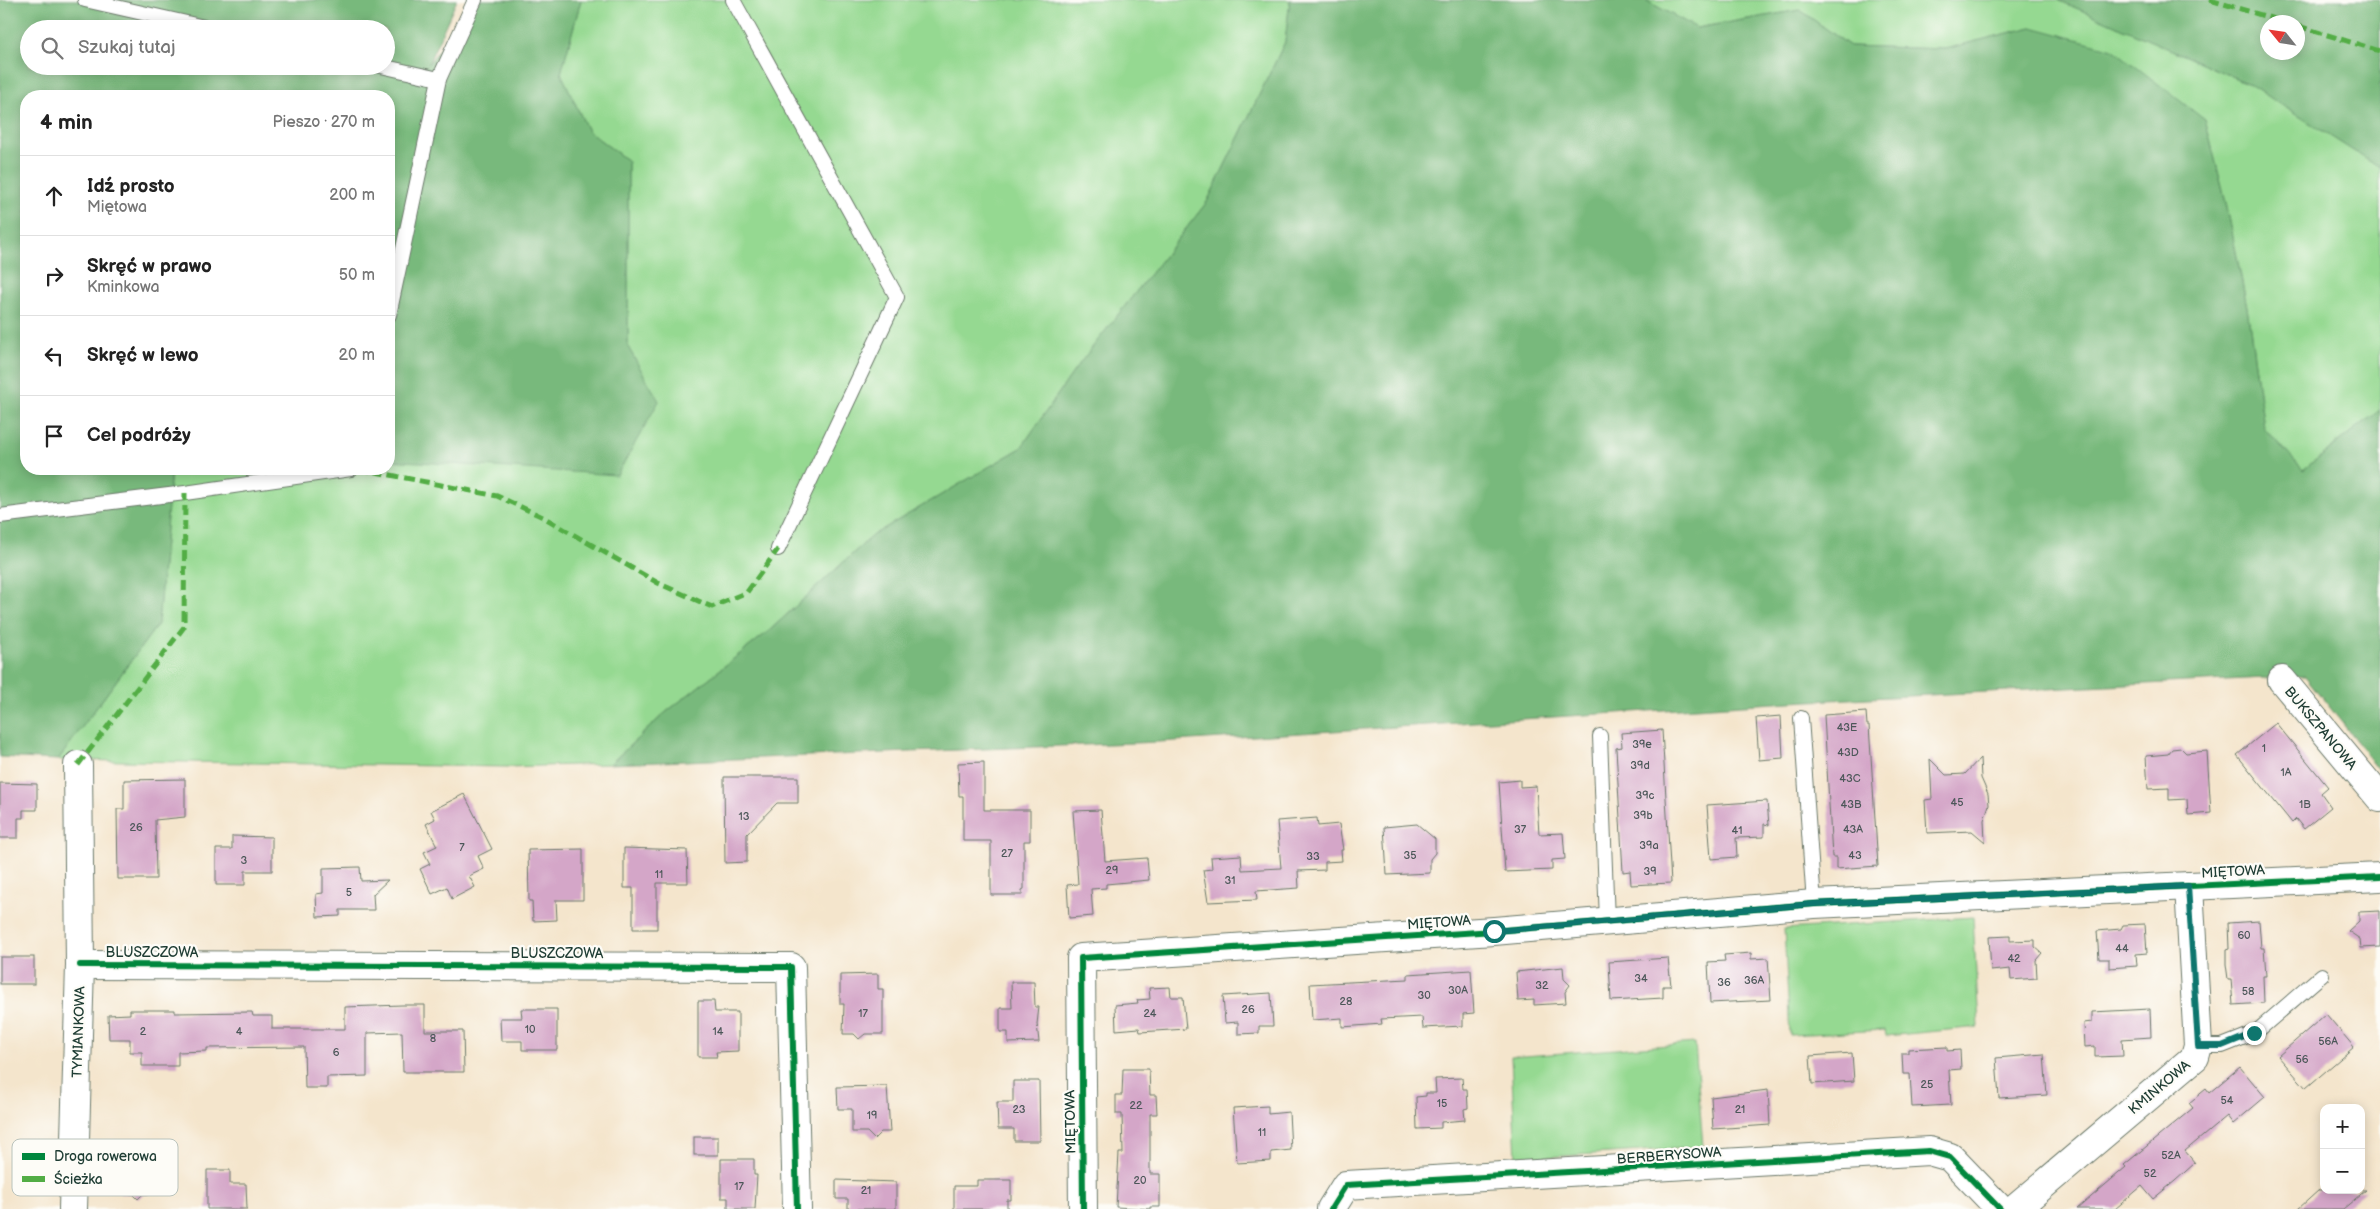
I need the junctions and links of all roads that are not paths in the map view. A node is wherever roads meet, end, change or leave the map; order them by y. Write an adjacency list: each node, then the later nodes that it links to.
1 (85, 0): 4 (lane)
2 (475, 0): 6 (lane)
3 (733, 0): 10 (lane)
4 (173, 20)
5 (395, 69): 6 (lane)
6 (438, 79): 7 (lane)
7 (395, 286)
8 (310, 475): 9 (lane)
9 (0, 516)
10 (778, 549)
11 (2282, 680): 15 (street, BUKSZPANOWA)
12 (1801, 718): 18 (lane)
13 (1600, 736): 19 (lane)
14 (78, 765): 20 (street, TYMIANKOWA)
15 (2380, 798)
16 (2380, 877): 17 (street, MIĘTOWA)
17 (2188, 886): 18 (street, MIĘTOWA); 22 (street, KMINKOWA)
18 (1814, 904): 19 (street, MIĘTOWA)
19 (1607, 921): 27 (street, MIĘTOWA)
20 (80, 965): 23 (street, TYMIANKOWA); 26 (street, BLUSZCZOWA)
21 (2322, 975): 22 (lane)
22 (2198, 1046): 30 (street, KMINKOWA)
23 (74, 1139)
24 (72, 1196): 25 (street, TYMIANKOWA)
25 (72, 1209)
26 (797, 1209)
27 (1084, 1209)
28 (1331, 1209): 29 (street, BERBERYSOWA)
29 (2000, 1209)
30 (2015, 1209)

